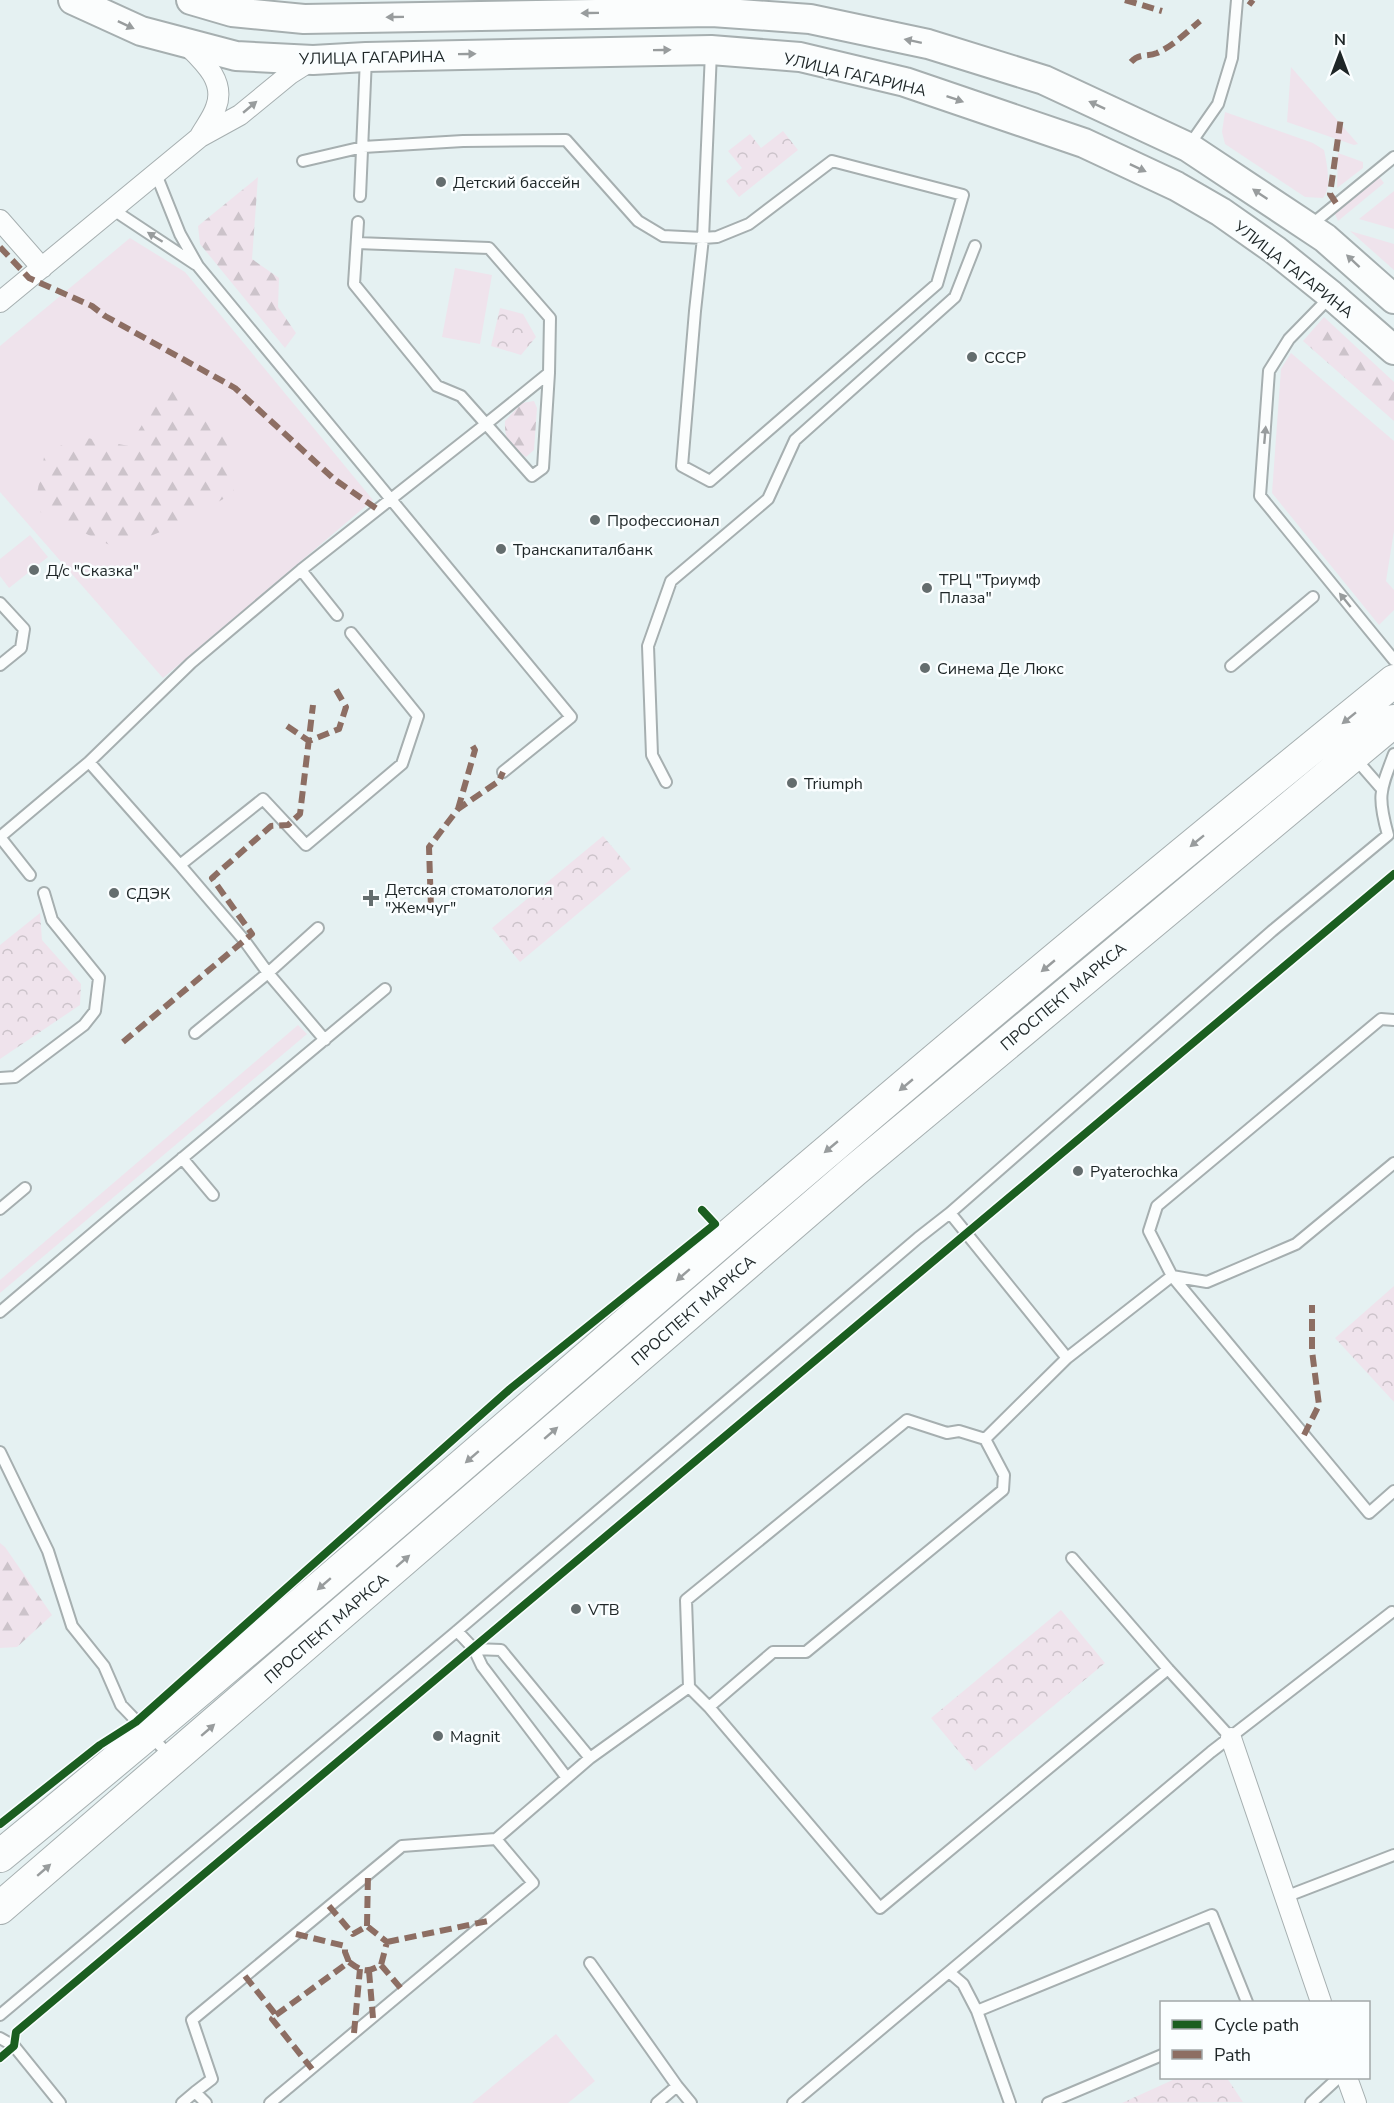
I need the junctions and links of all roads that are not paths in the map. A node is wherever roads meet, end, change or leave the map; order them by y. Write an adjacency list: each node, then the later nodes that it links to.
1 (73, 0): 5 (main road, УЛИЦА ГАГАРИНА, one-way to 5)
2 (192, 0): 4 (main road, one-way to 2)
3 (1237, 0): 11 (lane)
4 (712, 6): 6 (main road); 11 (main road, one-way to 4)
5 (186, 44): 8 (main road, УЛИЦА ГАГАРИНА); 9 (street)
6 (711, 50): 7 (main road, УЛИЦА ГАГАРИНА, one-way to 6); 20 (lane); 25 (main road, УЛИЦА ГАГАРИНА, one-way to 25)
7 (366, 57): 8 (main road, УЛИЦА ГАГАРИНА); 10 (lane)
8 (313, 60): 9 (street, one-way to 8)
9 (200, 137): 14 (street)
10 (363, 147): 13 (lane); 15 (lane); 20 (lane)
11 (1188, 147): 19 (main road, one-way to 11)
12 (1394, 157): 19 (lane)
13 (303, 161)
14 (156, 174): 16 (street); 23 (lane)
15 (360, 196)
16 (112, 209): 23 (lane, one-way to 16); 24 (street)
17 (0, 220): 24 (street)
18 (358, 222): 21 (lane)
19 (1308, 227): 26 (main road, one-way to 19)
20 (703, 238): 20 (lane)
21 (357, 243): 29 (lane); 30 (lane)
22 (975, 246): 46 (lane)
23 (198, 266): 31 (lane)
24 (42, 267): 27 (street)
25 (1331, 295): 28 (main road, УЛИЦА ГАГАРИНА); 37 (lane, one-way to 25)
26 (1394, 299)
27 (0, 302)
28 (1394, 350)
29 (549, 373): 30 (lane); 30 (lane)
30 (486, 424): 31 (lane)
31 (391, 498): 32 (lane); 45 (lane)
32 (301, 570): 35 (lane); 44 (lane)
33 (1313, 597): 39 (lane)
34 (0, 603): 38 (lane)
35 (337, 615)
36 (351, 633): 49 (lane)
37 (1394, 660)
38 (0, 665)
39 (1231, 666)
40 (1394, 681): 78 (main road, ПРОСПЕКТ МАРКСА, one-way to 78)
41 (1394, 722): 43 (main road, ПРОСПЕКТ МАРКСА)
42 (1394, 754): 47 (lane)
43 (1353, 756): 47 (lane); 81 (main road, ПРОСПЕКТ МАРКСА, one-way to 43)
44 (89, 762): 49 (lane); 50 (lane)
45 (503, 772)
46 (666, 782)
47 (1381, 788): 48 (lane)
48 (1391, 840): 64 (lane)
49 (180, 865): 53 (lane)
50 (30, 875)
51 (45, 893): 58 (lane)
52 (318, 928): 53 (lane)
53 (268, 973): 56 (lane); 57 (lane)
54 (386, 989): 57 (lane)
55 (1394, 1020): 65 (lane)
56 (195, 1034)
57 (325, 1040): 59 (lane)
58 (0, 1078)
59 (182, 1158): 62 (lane); 66 (lane)
60 (1394, 1163): 65 (lane)
61 (25, 1188): 63 (lane)
62 (213, 1195)
63 (0, 1209)
64 (950, 1213): 67 (lane); 73 (lane)
65 (1172, 1276): 67 (lane); 70 (lane)
66 (0, 1312)
67 (1068, 1358): 68 (lane)
68 (985, 1439): 76 (lane); 77 (lane)
69 (0, 1452): 78 (lane)
70 (1394, 1491)
71 (1072, 1558): 75 (lane)
72 (1392, 1612): 79 (lane)
73 (457, 1631): 74 (lane); 93 (lane)
74 (474, 1649): 80 (lane); 82 (lane)
75 (1168, 1669): 77 (lane); 79 (lane)
76 (690, 1687): 77 (lane); 80 (lane)
77 (709, 1707)
78 (150, 1733): 81 (lane); 85 (main road, ПРОСПЕКТ МАРКСА)
79 (1231, 1738): 86 (street); 89 (lane)
80 (590, 1758): 82 (lane)
81 (174, 1760): 87 (main road, ПРОСПЕКТ МАРКСА, one-way to 81)
82 (567, 1778): 83 (lane)
83 (496, 1839): 99 (lane); 103 (lane)
84 (1394, 1855): 86 (lane)
85 (0, 1856)
86 (1285, 1897): 91 (street)
87 (0, 1908)
88 (590, 1963): 98 (lane)
89 (949, 1972): 92 (lane); 106 (lane)
90 (1247, 2001): 92 (lane)
91 (1321, 2001)
92 (977, 2011): 107 (lane)
93 (0, 2015)
94 (0, 2038): 100 (lane)
95 (1160, 2055): 108 (lane)
96 (1337, 2079): 109 (lane)
97 (1347, 2079): 110 (street)
98 (677, 2086): 104 (lane); 105 (lane)
99 (195, 2092): 101 (lane); 102 (lane)
100 (60, 2103)
101 (182, 2103)
102 (206, 2103)
103 (270, 2103)
104 (657, 2103)
105 (691, 2103)
106 (793, 2103)
107 (1010, 2103)
108 (1048, 2103)
109 (1311, 2103)
110 (1356, 2103)

